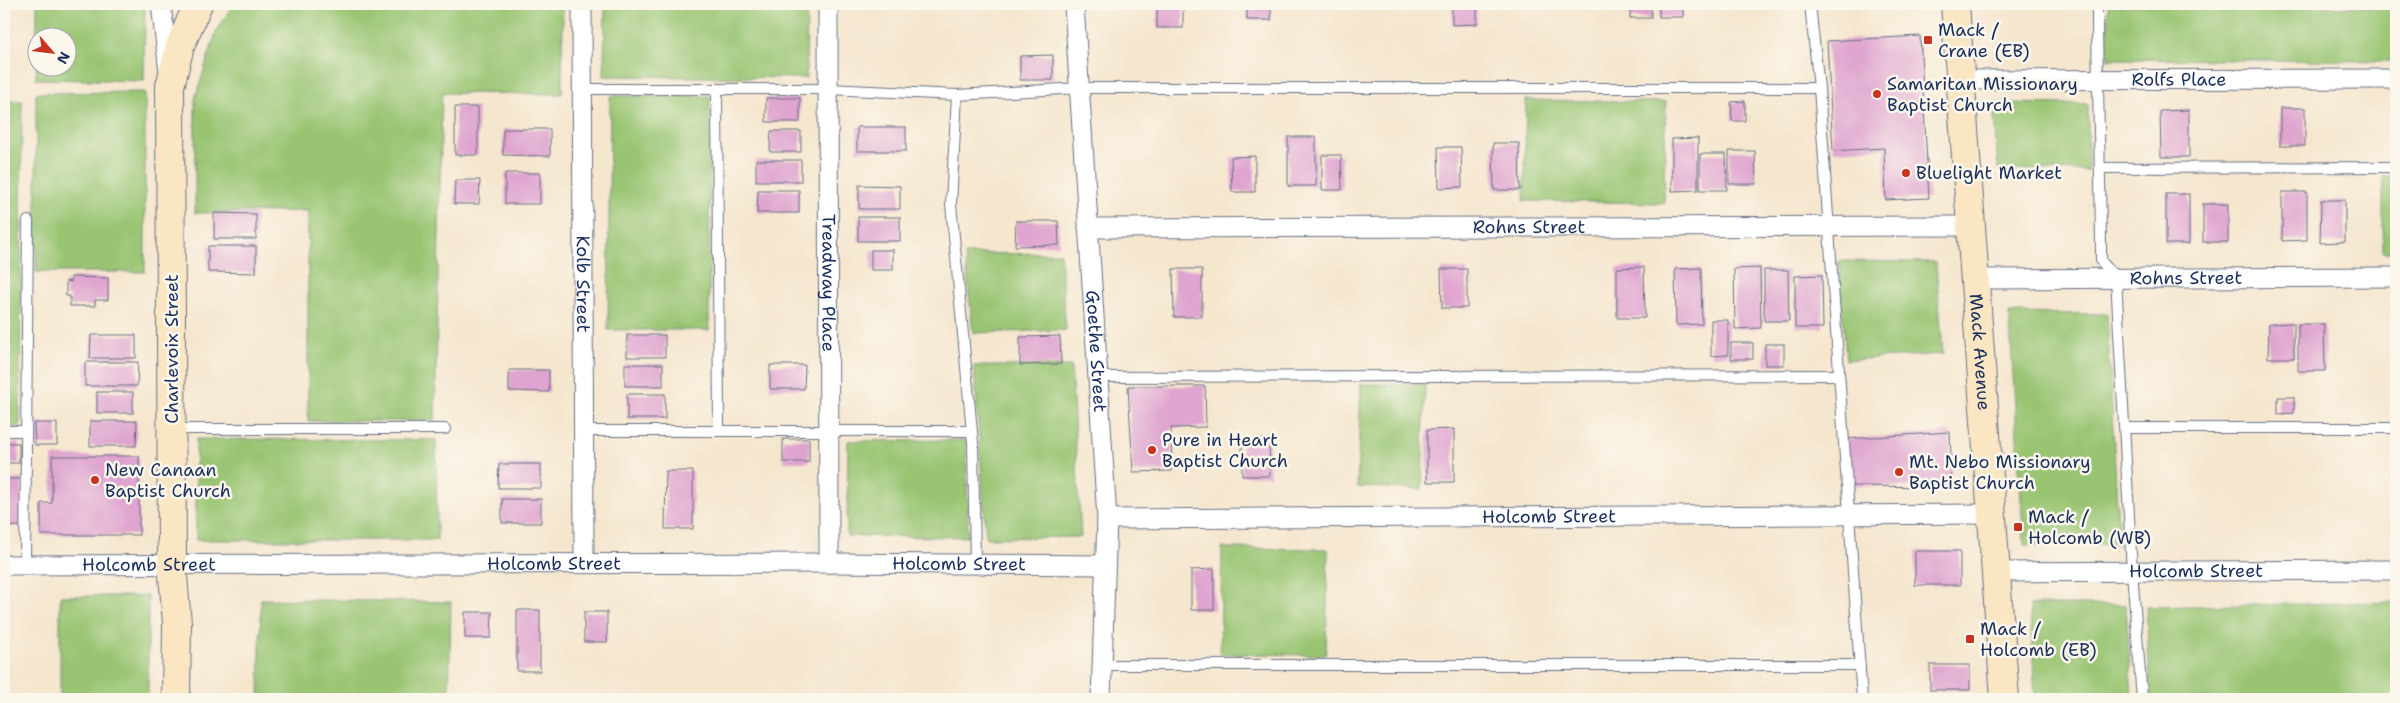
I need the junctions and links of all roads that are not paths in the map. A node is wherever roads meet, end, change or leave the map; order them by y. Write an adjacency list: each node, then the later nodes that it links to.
1 (161, 4): 12 (street)
2 (198, 4): 12 (main road, Charlevoix Street)
3 (582, 4): 13 (street, Kolb Street)
4 (828, 4): 17 (street, Treadway Place)
5 (1074, 4): 14 (street, Goethe Street)
6 (1810, 4): 15 (lane)
7 (1956, 4): 10 (main road, Mack Avenue)
8 (2097, 4): 11 (lane)
9 (2396, 79): 11 (street, Rolfs Place)
10 (1960, 80): 11 (street, Rolfs Place); 23 (main road, Mack Avenue)
11 (2097, 81): 20 (lane)
12 (170, 86): 33 (main road, Charlevoix Street)
13 (583, 88): 16 (lane); 38 (street, Kolb Street)
14 (1080, 88): 15 (lane); 18 (lane); 24 (street, Goethe Street)
15 (1818, 88): 22 (lane)
16 (717, 89): 17 (lane); 34 (lane)
17 (828, 89): 18 (lane); 35 (street, Treadway Place)
18 (957, 95): 36 (lane)
19 (2396, 166): 20 (lane)
20 (2101, 168): 26 (lane)
21 (28, 221): 37 (lane)
22 (1827, 226): 23 (street, Rohns Street); 24 (street, Rohns Street); 28 (lane)
23 (1971, 226): 27 (main road, Mack Avenue)
24 (1088, 228): 29 (street, Goethe Street)
25 (2396, 277): 26 (street, Rohns Street)
26 (2116, 278): 27 (street, Rohns Street); 30 (lane)
27 (1975, 279): 40 (main road, Mack Avenue)
28 (1839, 375): 29 (lane); 41 (lane)
29 (1098, 377): 42 (street, Goethe Street)
30 (2125, 428): 31 (lane); 51 (lane)
31 (2396, 428)
32 (445, 429): 33 (lane)
33 (172, 430): 46 (main road, Charlevoix Street)
34 (719, 430): 35 (lane); 38 (lane)
35 (829, 430): 36 (lane); 44 (street, Treadway Place)
36 (972, 430): 47 (lane)
37 (26, 431): 39 (lane); 45 (lane)
38 (584, 431): 43 (street, Kolb Street)
39 (4, 432)
40 (1992, 514): 41 (street, Holcomb Street); 52 (main road, Mack Avenue)
41 (1850, 515): 42 (street, Holcomb Street); 54 (lane)
42 (1106, 519): 49 (street, Goethe Street)
43 (584, 563): 44 (street, Holcomb Street); 46 (street, Holcomb Street)
44 (829, 563): 47 (street, Holcomb Street)
45 (25, 564): 46 (street, Holcomb Street); 48 (street, Holcomb Street)
46 (172, 564): 55 (main road, Charlevoix Street)
47 (975, 564): 49 (street, Holcomb Street)
48 (4, 565)
49 (1104, 565): 53 (street, Goethe Street)
50 (2396, 570): 51 (street, Holcomb Street)
51 (2132, 571): 52 (street, Holcomb Street); 59 (lane)
52 (1996, 572): 58 (main road, Mack Avenue)
53 (1101, 665): 54 (lane); 56 (street, Goethe Street)
54 (1860, 665): 57 (lane)
55 (176, 699)
56 (1101, 699)
57 (1862, 699)
58 (2005, 699)
59 (2142, 699)

